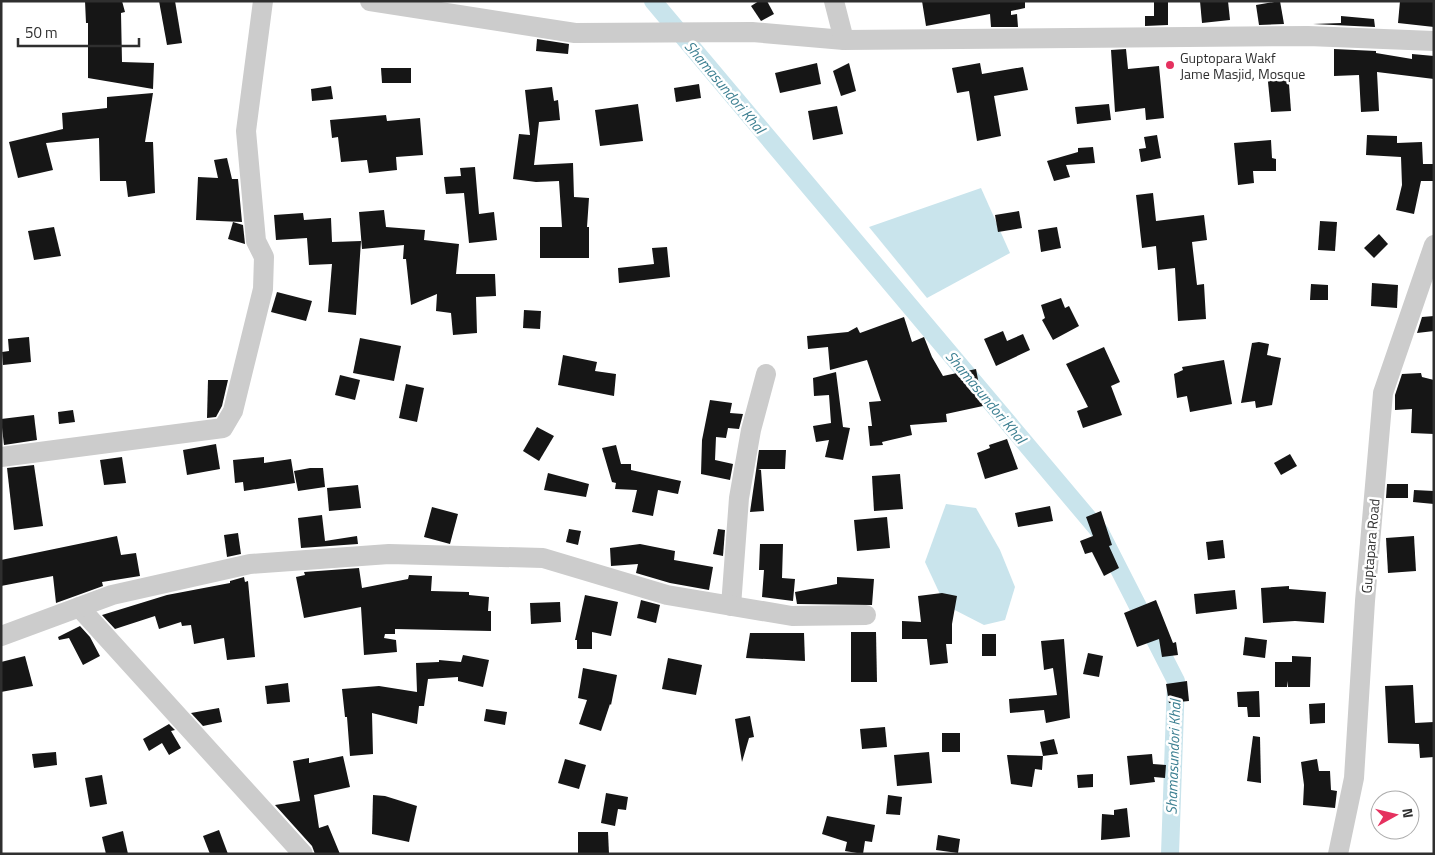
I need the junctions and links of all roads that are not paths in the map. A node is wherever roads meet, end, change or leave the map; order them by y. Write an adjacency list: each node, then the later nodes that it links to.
1 (263, 1): 8 (street)
2 (370, 1): 4 (street)
3 (834, 1): 4 (street)
4 (844, 40): 5 (street)
5 (1434, 41)
6 (1434, 245): 14 (street, Guptapara Road)
7 (766, 374): 9 (street)
8 (1, 457)
9 (731, 606): 10 (street); 11 (street)
10 (79, 607): 12 (street); 13 (street)
11 (866, 615)
12 (1, 636)
13 (303, 854)
14 (1338, 854)

